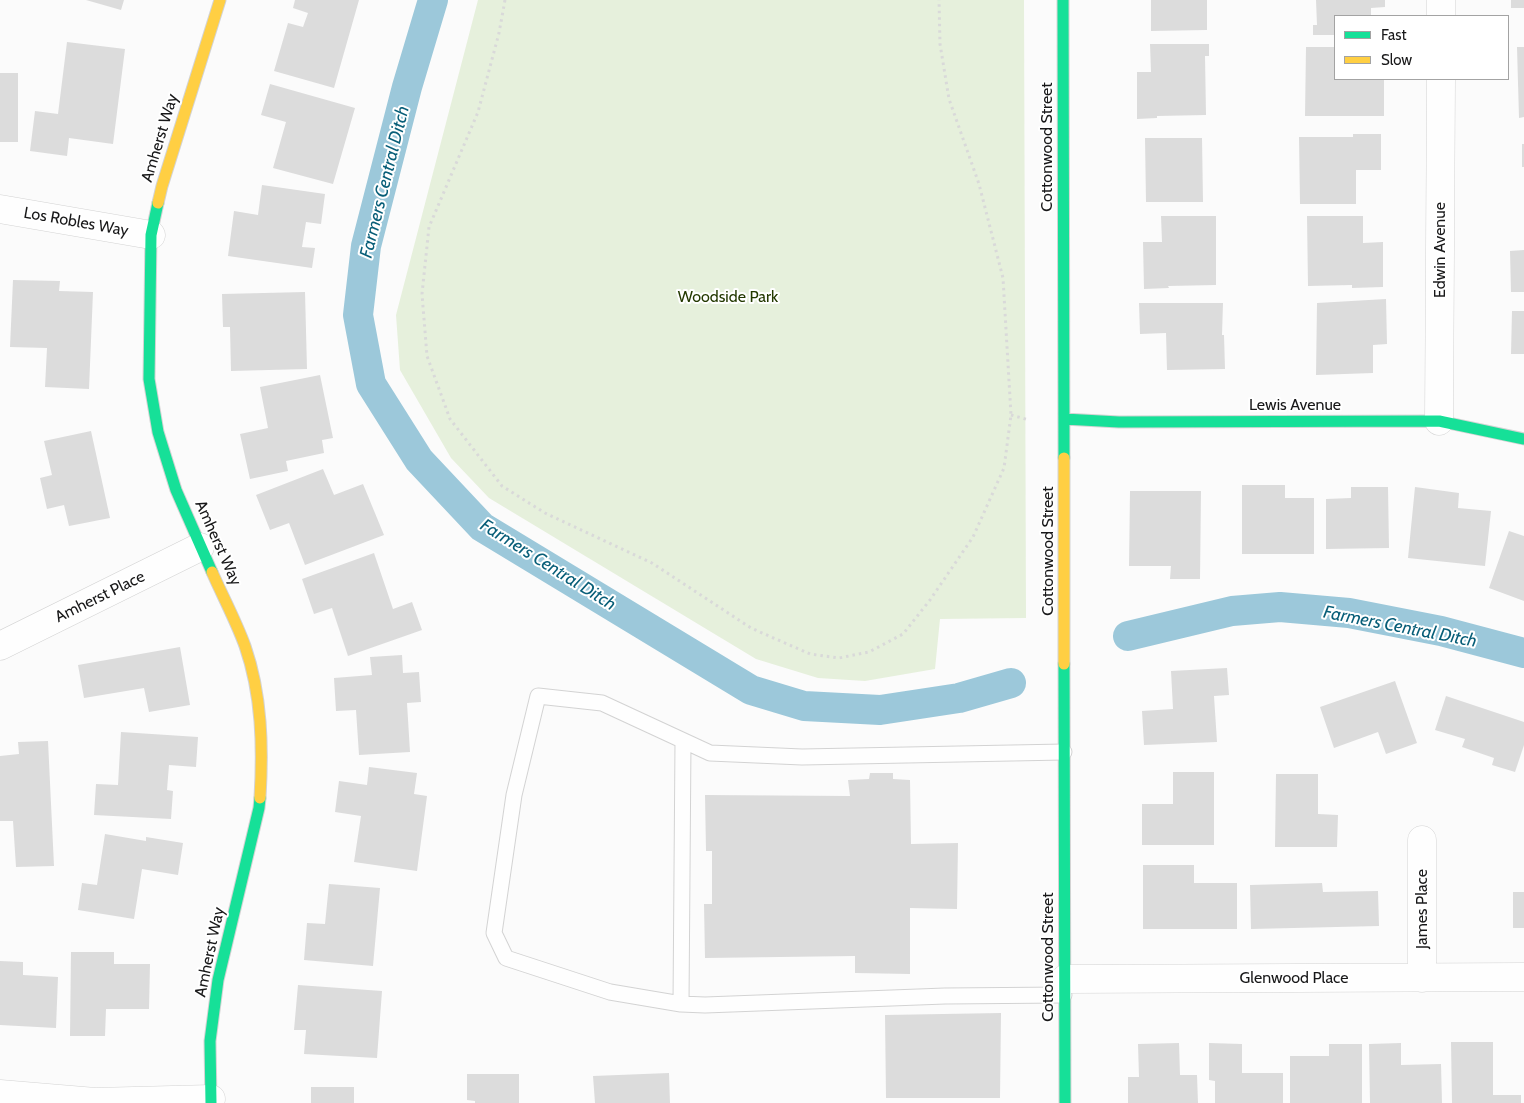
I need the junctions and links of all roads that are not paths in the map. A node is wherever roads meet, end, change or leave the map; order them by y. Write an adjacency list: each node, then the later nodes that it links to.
1 (220, 0): 7 (street, Amherst Way)
2 (1064, 0): 8 (street, Cottonwood Street)
3 (1441, 0): 4 (street)
4 (1441, 15)
5 (1441, 80): 9 (street, Edwin Avenue)
6 (0, 208): 7 (street, Los Robles Way)
7 (151, 235): 11 (street, Amherst Way)
8 (1064, 419): 9 (street, Lewis Avenue); 14 (street, Cottonwood Street)
9 (1440, 421): 10 (street, Lewis Avenue)
10 (1524, 439)
11 (200, 548): 12 (street, Amherst Place); 21 (street, Amherst Way)
12 (0, 646)
13 (682, 741): 14 (lane); 19 (lane); 19 (lane)
14 (1064, 752): 18 (street, Cottonwood Street)
15 (1422, 840): 17 (street, James Place)
16 (1524, 977): 17 (street, Glenwood Place)
17 (1422, 978): 18 (street, Glenwood Place)
18 (1064, 987): 19 (lane); 22 (street, Cottonwood Street)
19 (681, 1004)
20 (0, 1094): 21 (street)
21 (211, 1101)
22 (1065, 1103)

